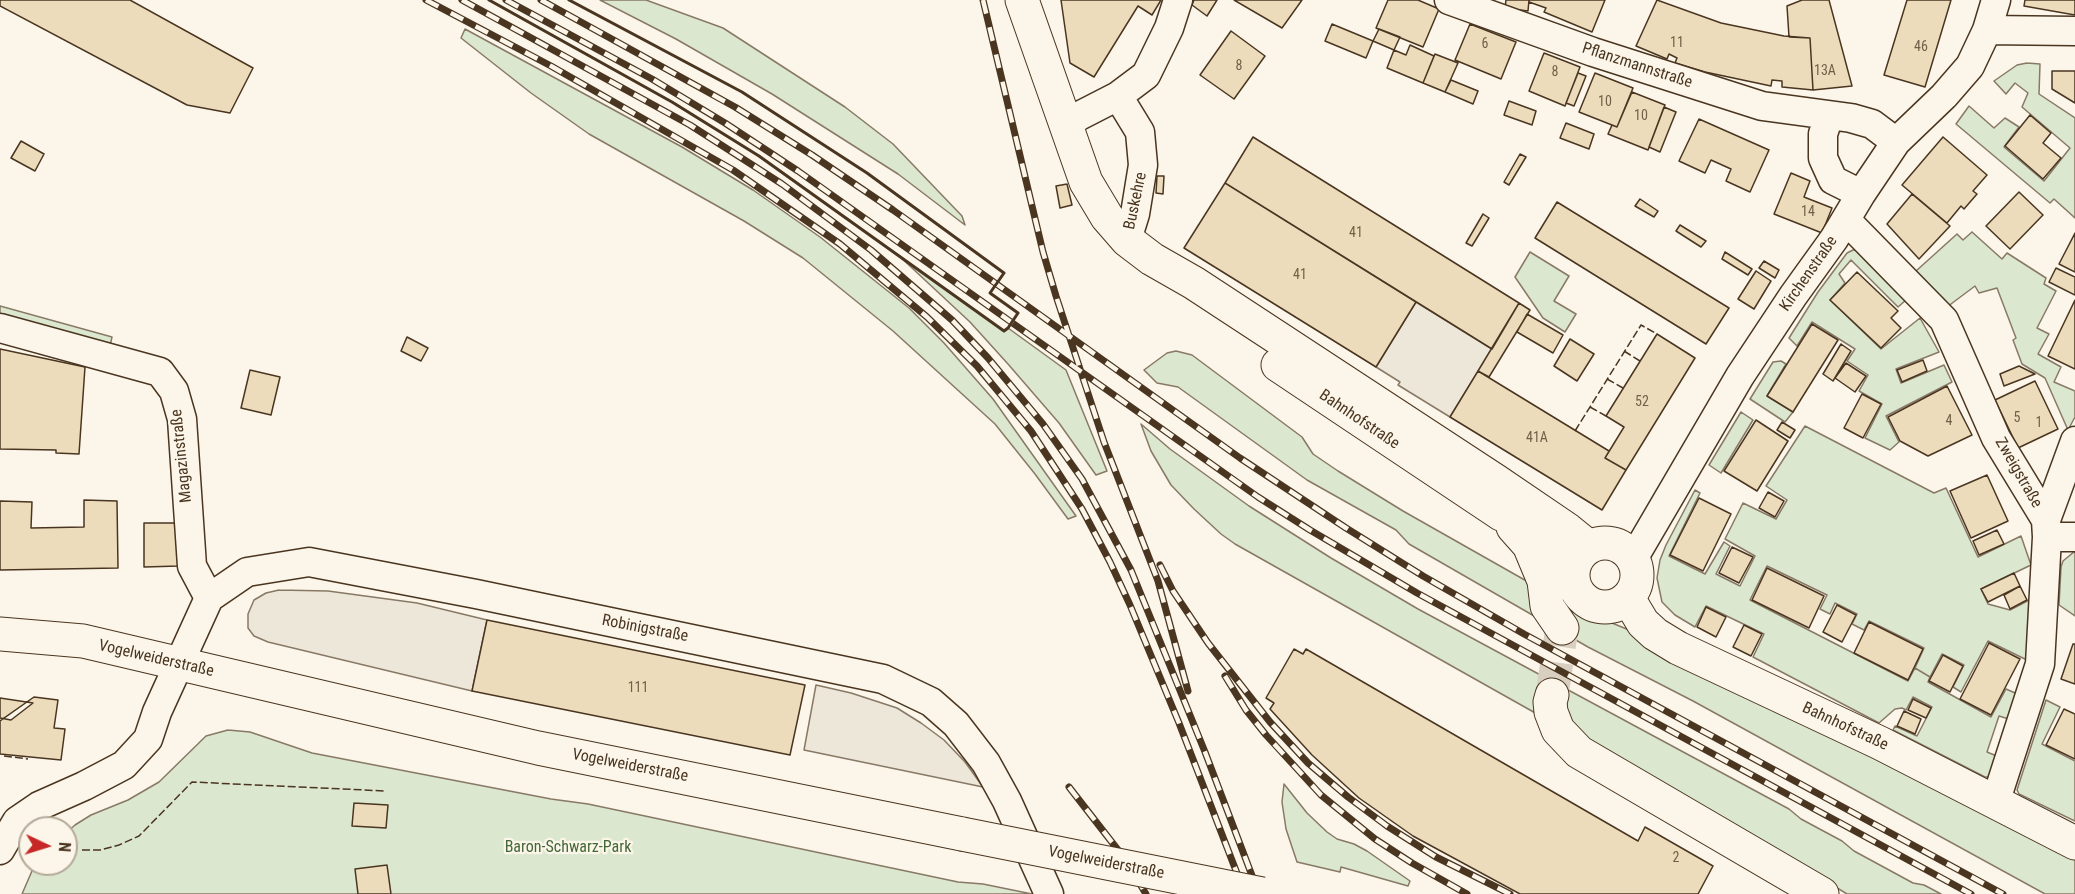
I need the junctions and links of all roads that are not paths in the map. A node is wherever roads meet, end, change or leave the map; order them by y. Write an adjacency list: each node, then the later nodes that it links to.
1 (1022, 0): 9 (main road, Bahnhofstraße)
2 (1178, 0): 7 (street)
3 (1449, 0): 8 (street, Pflanzmannstraße)
4 (1996, 0): 5 (street, Kirchenstraße)
5 (1987, 30): 6 (street); 10 (street, Kirchenstraße)
6 (2075, 31)
7 (1118, 96): 9 (street); 13 (street, Buskehre)
8 (1829, 116): 10 (street, Pflanzmannstraße); 11 (street)
9 (1065, 126): 13 (main road, Bahnhofstraße)
10 (1896, 142): 11 (street, Kirchenstraße)
11 (1861, 194): 12 (street, Kirchenstraße)
12 (1846, 220): 17 (street, Zweigstraße); 19 (street, Kirchenstraße)
13 (1139, 249): 16 (main road, Bahnhofstraße); 20 (main road, Bahnhofstraße)
14 (0, 328): 21 (street, Magazinstraße)
15 (2075, 441): 17 (street)
16 (1501, 514): 20 (main road, Bahnhofstraße); 20 (main road)
17 (2046, 529): 18 (street); 26 (street)
18 (2075, 537)
19 (1633, 559): 20 (main road); 22 (main road)
20 (1579, 571): 22 (main road, Bahnhofstraße)
21 (208, 598): 24 (street); 29 (street, Robinigstraße)
22 (1628, 598): 26 (main road, Bahnhofstraße)
23 (0, 634): 24 (main road, Vogelweiderstraße)
24 (179, 664): 28 (street); 30 (main road, Vogelweiderstraße, bridge)
25 (1552, 694): 31 (main road)
26 (1995, 803): 27 (main road, Bahnhofstraße)
27 (2075, 843)
28 (0, 850)
29 (1049, 894)
30 (1262, 894)
31 (1822, 894)

